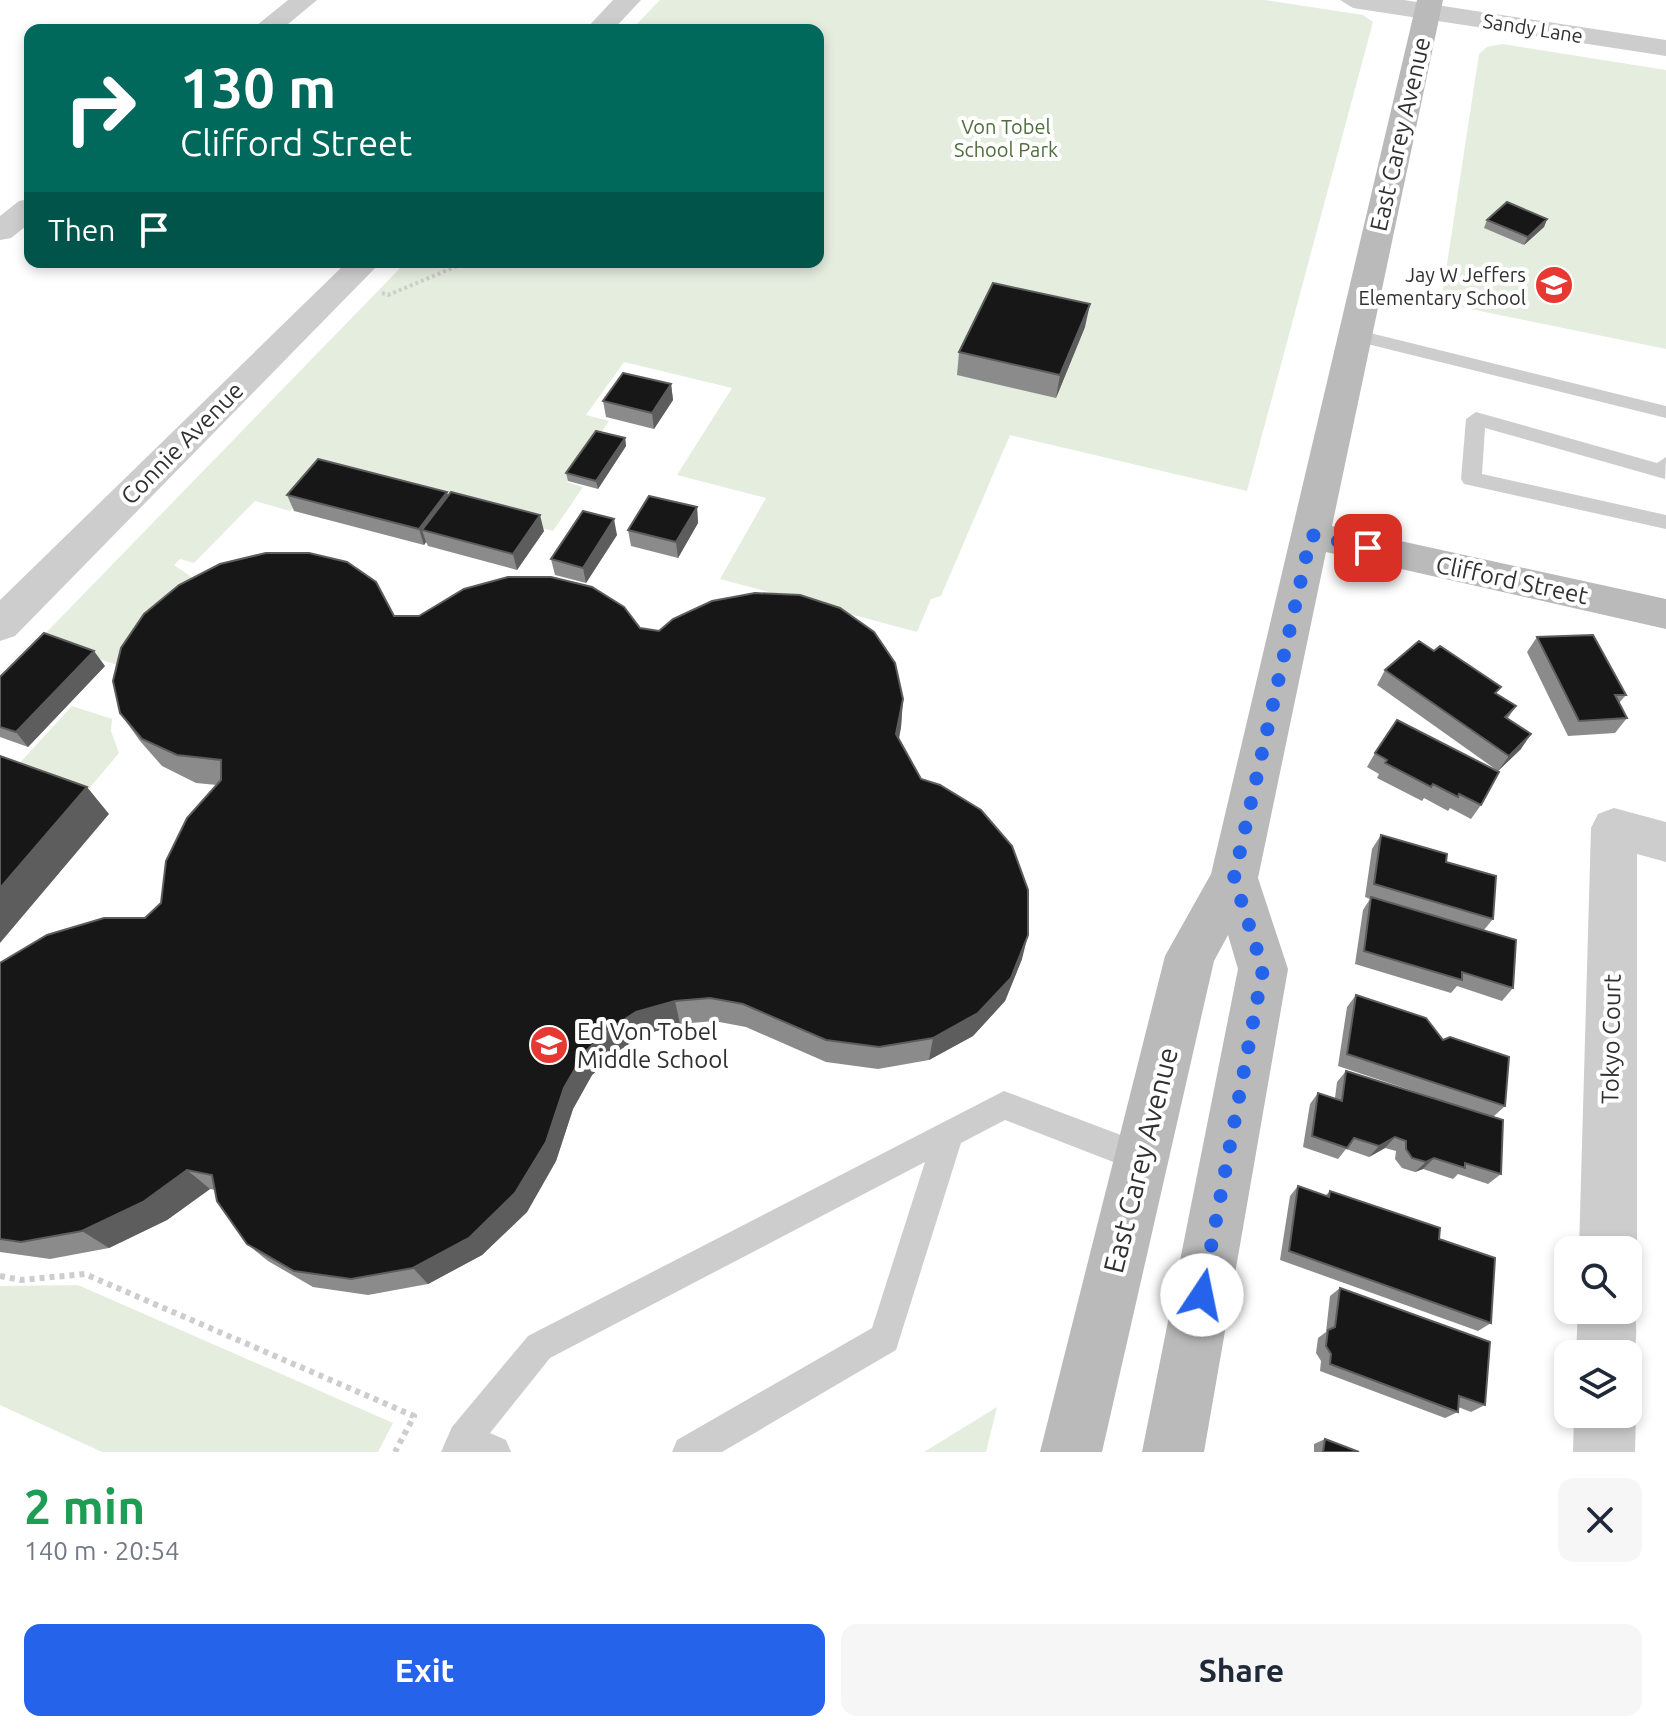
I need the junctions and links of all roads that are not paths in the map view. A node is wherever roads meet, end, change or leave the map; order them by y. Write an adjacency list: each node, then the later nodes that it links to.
1 (304, 0): 5 (street)
2 (628, 0): 6 (street)
3 (1353, 0): 4 (street, Sandy Lane)
4 (1428, 6): 7 (street, Sandy Lane); 11 (main road, East Carey Avenue)
5 (272, 24)
6 (604, 24)
7 (1666, 48)
8 (24, 213): 9 (street)
9 (0, 231)
10 (354, 273): 17 (street, Connie Avenue)
11 (1354, 335): 12 (lane); 15 (main road, East Carey Avenue)
12 (1666, 412)
13 (1666, 469): 14 (lane)
14 (1666, 522)
15 (1311, 535): 16 (main road, Clifford Street); 19 (main road, East Carey Avenue)
16 (1666, 614)
17 (0, 625)
18 (1666, 842): 22 (street, Tokyo Court)
19 (1234, 878): 21 (main road, East Carey Avenue); 27 (main road)
20 (949, 1134): 21 (lane); 24 (lane); 25 (lane)
21 (1139, 1157): 26 (main road, East Carey Avenue)
22 (1608, 1236)
23 (1605, 1428): 28 (street)
24 (472, 1448)
25 (689, 1452)
26 (1071, 1452)
27 (1173, 1452)
28 (1604, 1452)

